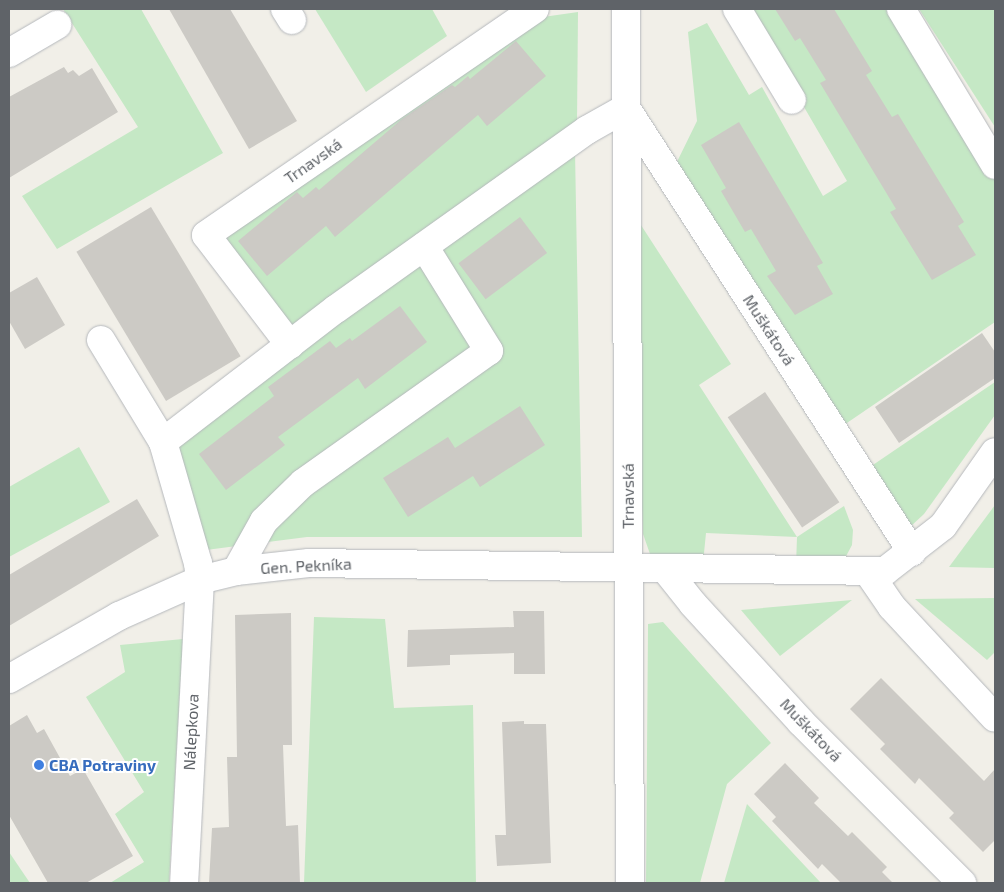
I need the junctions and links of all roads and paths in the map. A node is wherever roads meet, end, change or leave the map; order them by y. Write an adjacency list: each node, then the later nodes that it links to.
1 (535, 9): 12 (street, Trnavská)
2 (626, 9): 8 (street, Trnavská)
3 (737, 9): 7 (street)
4 (901, 9): 9 (street)
5 (57, 25): 6 (street)
6 (9, 53)
7 (792, 100)
8 (626, 108): 10 (street); 15 (street, Muškátová); 16 (street, Trnavská)
9 (995, 165)
10 (424, 246): 12 (street); 18 (street)
11 (100, 340): 13 (street, Nálepkova)
12 (290, 345): 13 (street)
13 (163, 442): 20 (street, Nálepkova)
14 (995, 452): 15 (street)
15 (912, 552): 19 (street)
16 (628, 566): 17 (street); 18 (street, Gen. Pekníka); 24 (street, Trnavská)
17 (666, 570): 19 (street); 25 (street, Muškátová)
18 (236, 571): 20 (street, Gen. Pekníka)
19 (868, 572): 22 (street)
20 (200, 580): 21 (street, Gen. Pekníka); 23 (street, Nálepkova)
21 (9, 679)
22 (995, 718)
23 (184, 883)
24 (630, 883)
25 (962, 883)

